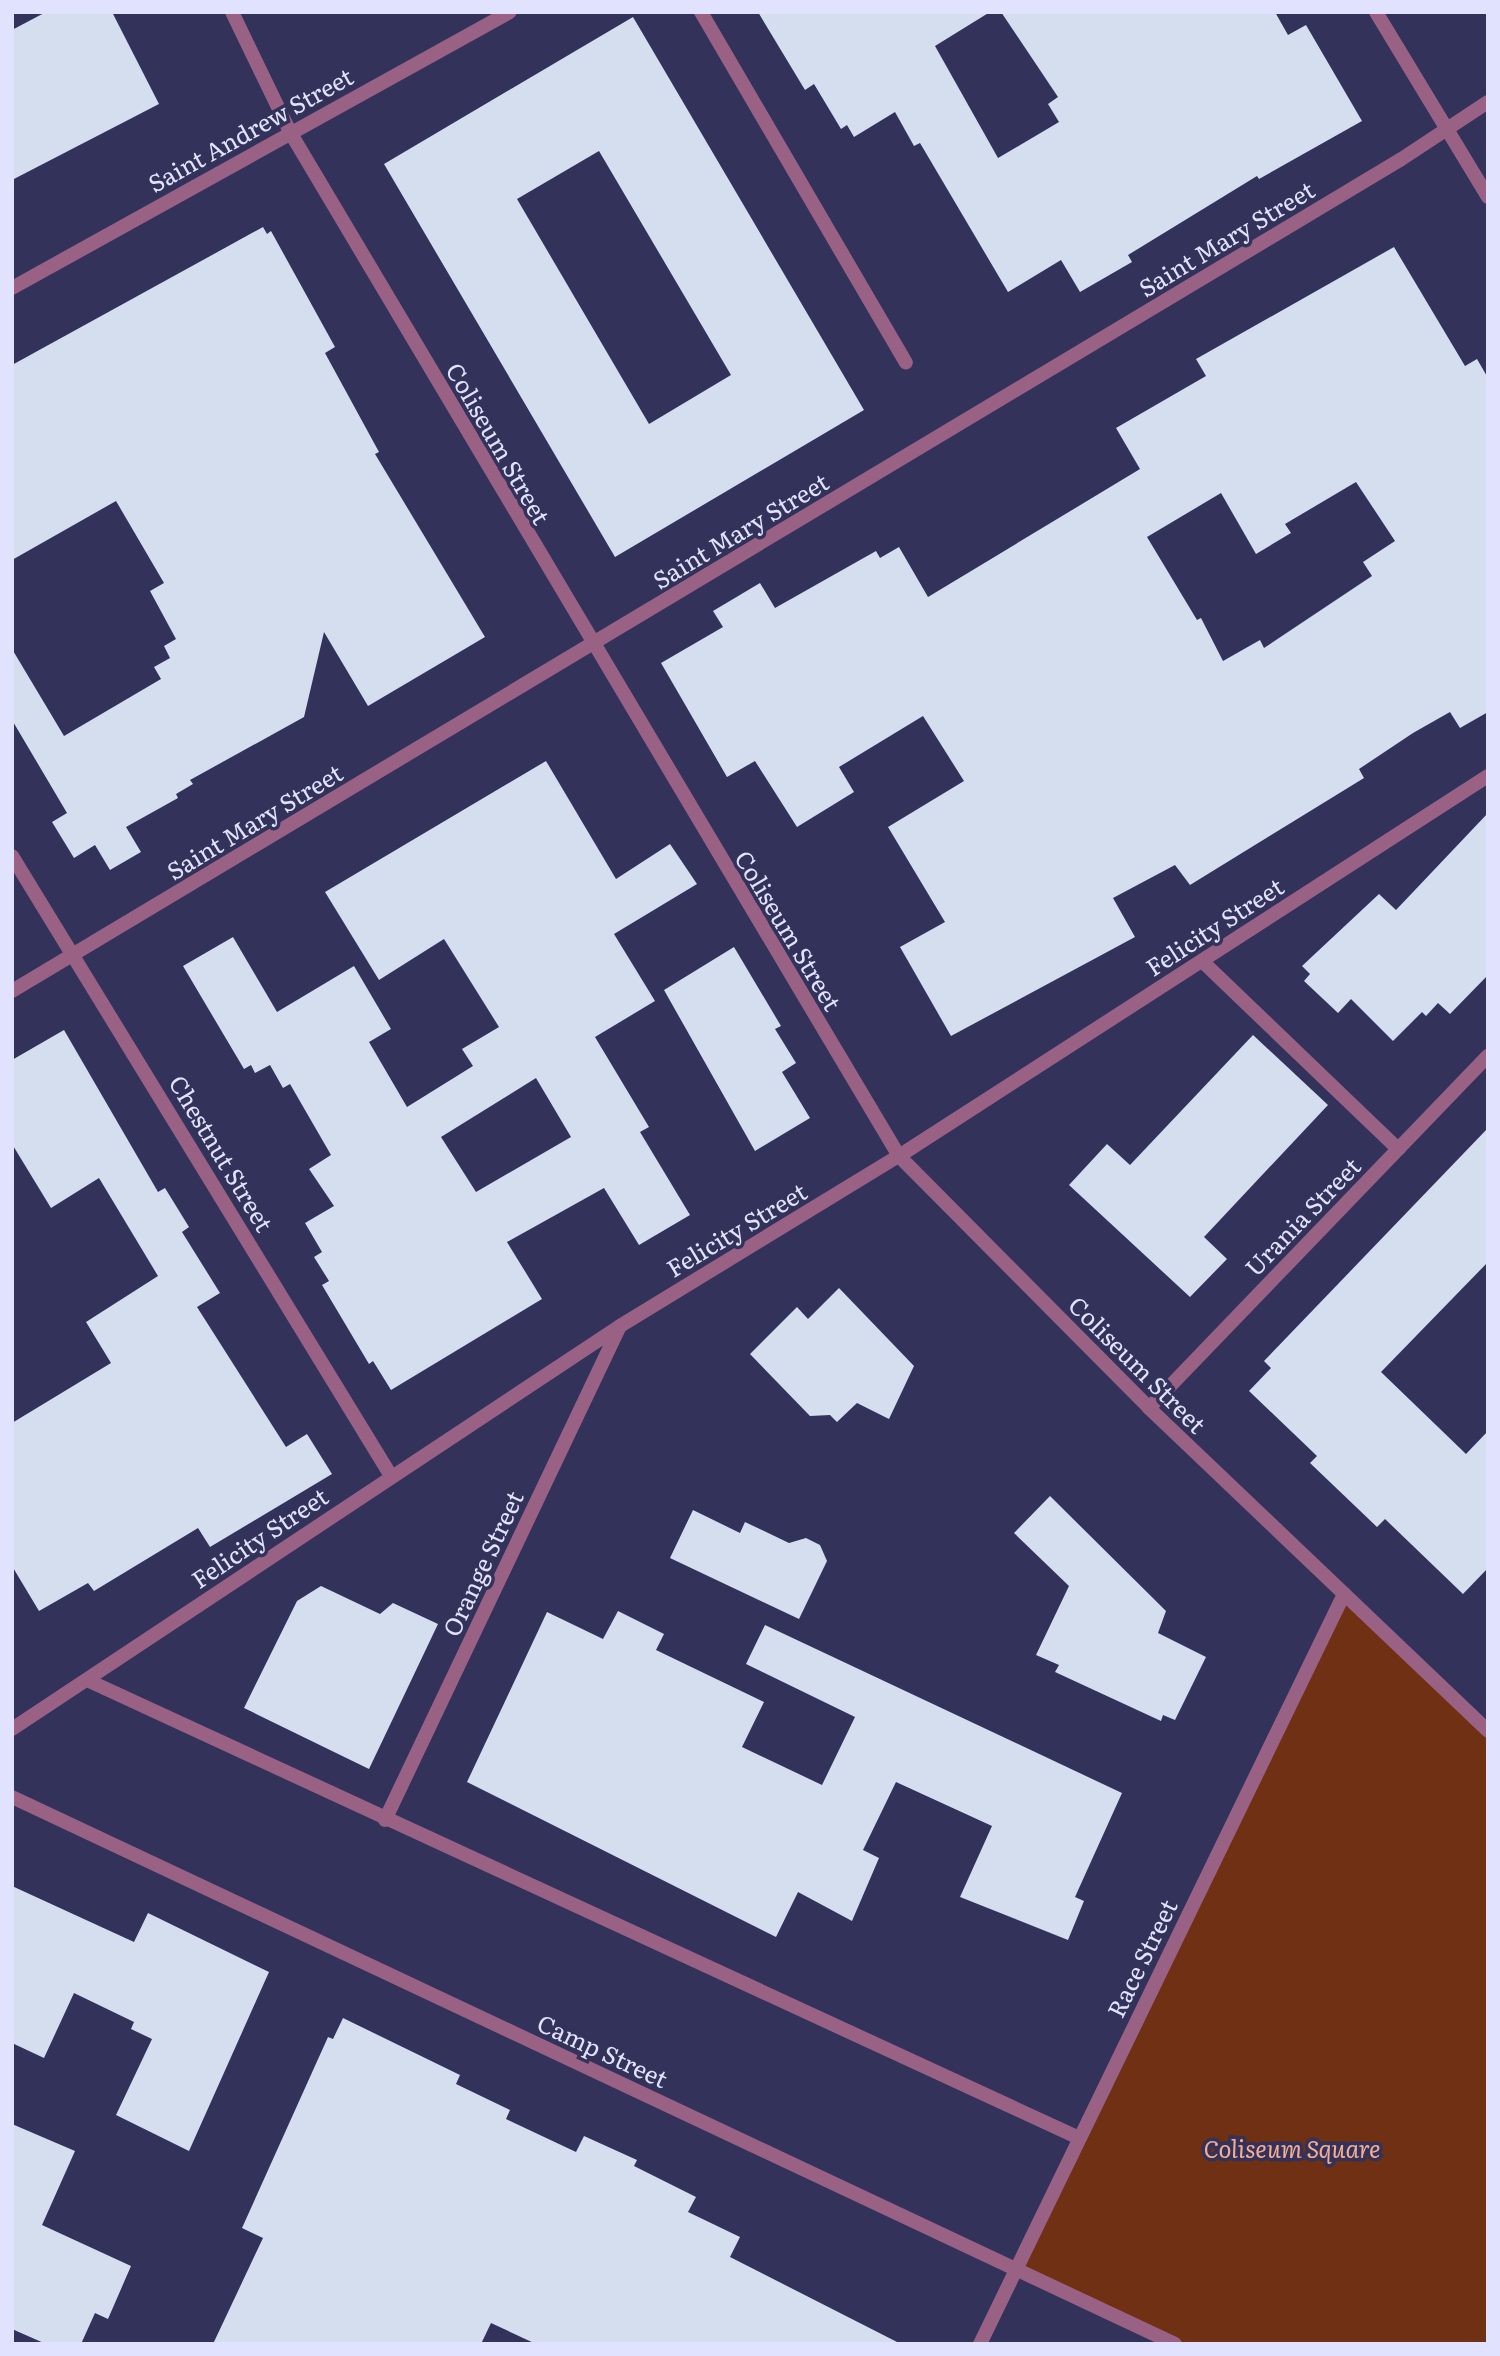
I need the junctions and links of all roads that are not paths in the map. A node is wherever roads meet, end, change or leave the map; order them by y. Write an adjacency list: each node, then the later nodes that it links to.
1 (232, 12): 7 (street, Coliseum Street)
2 (510, 12): 7 (street, Saint Andrew Street)
3 (701, 12): 10 (street)
4 (1376, 12): 6 (street)
5 (1488, 102): 6 (street, Saint Mary Street)
6 (1446, 129): 8 (street); 11 (street, Saint Mary Street)
7 (290, 132): 9 (street, Saint Andrew Street); 11 (street, Coliseum Street)
8 (1488, 197)
9 (12, 288)
10 (906, 363)
11 (592, 646): 14 (street, Saint Mary Street); 19 (street, Coliseum Street)
12 (1488, 776): 15 (street, Felicity Street)
13 (12, 856): 14 (street, Chestnut Street)
14 (75, 954): 16 (street, Saint Mary Street); 22 (street, Chestnut Street)
15 (1202, 961): 18 (street); 19 (street, Felicity Street)
16 (12, 991)
17 (1488, 1056): 18 (street, Urania Street)
18 (1398, 1149): 21 (street, Urania Street)
19 (899, 1156): 20 (street, Felicity Street); 21 (street, Coliseum Street)
20 (620, 1326): 22 (street, Felicity Street); 28 (street, Orange Street)
21 (1149, 1408): 23 (street, Coliseum Street)
22 (391, 1476): 24 (street, Felicity Street)
23 (1344, 1594): 26 (street, Coliseum Street); 29 (street, Race Street)
24 (87, 1680): 25 (street, Felicity Street); 28 (street)
25 (12, 1729)
26 (1488, 1731)
27 (12, 1797): 30 (street, Camp Street)
28 (385, 1820): 29 (street)
29 (1079, 2138): 30 (street, Race Street)
30 (1015, 2269): 31 (street, Race Street); 32 (street, Camp Street)
31 (980, 2344)
32 (1175, 2344)

